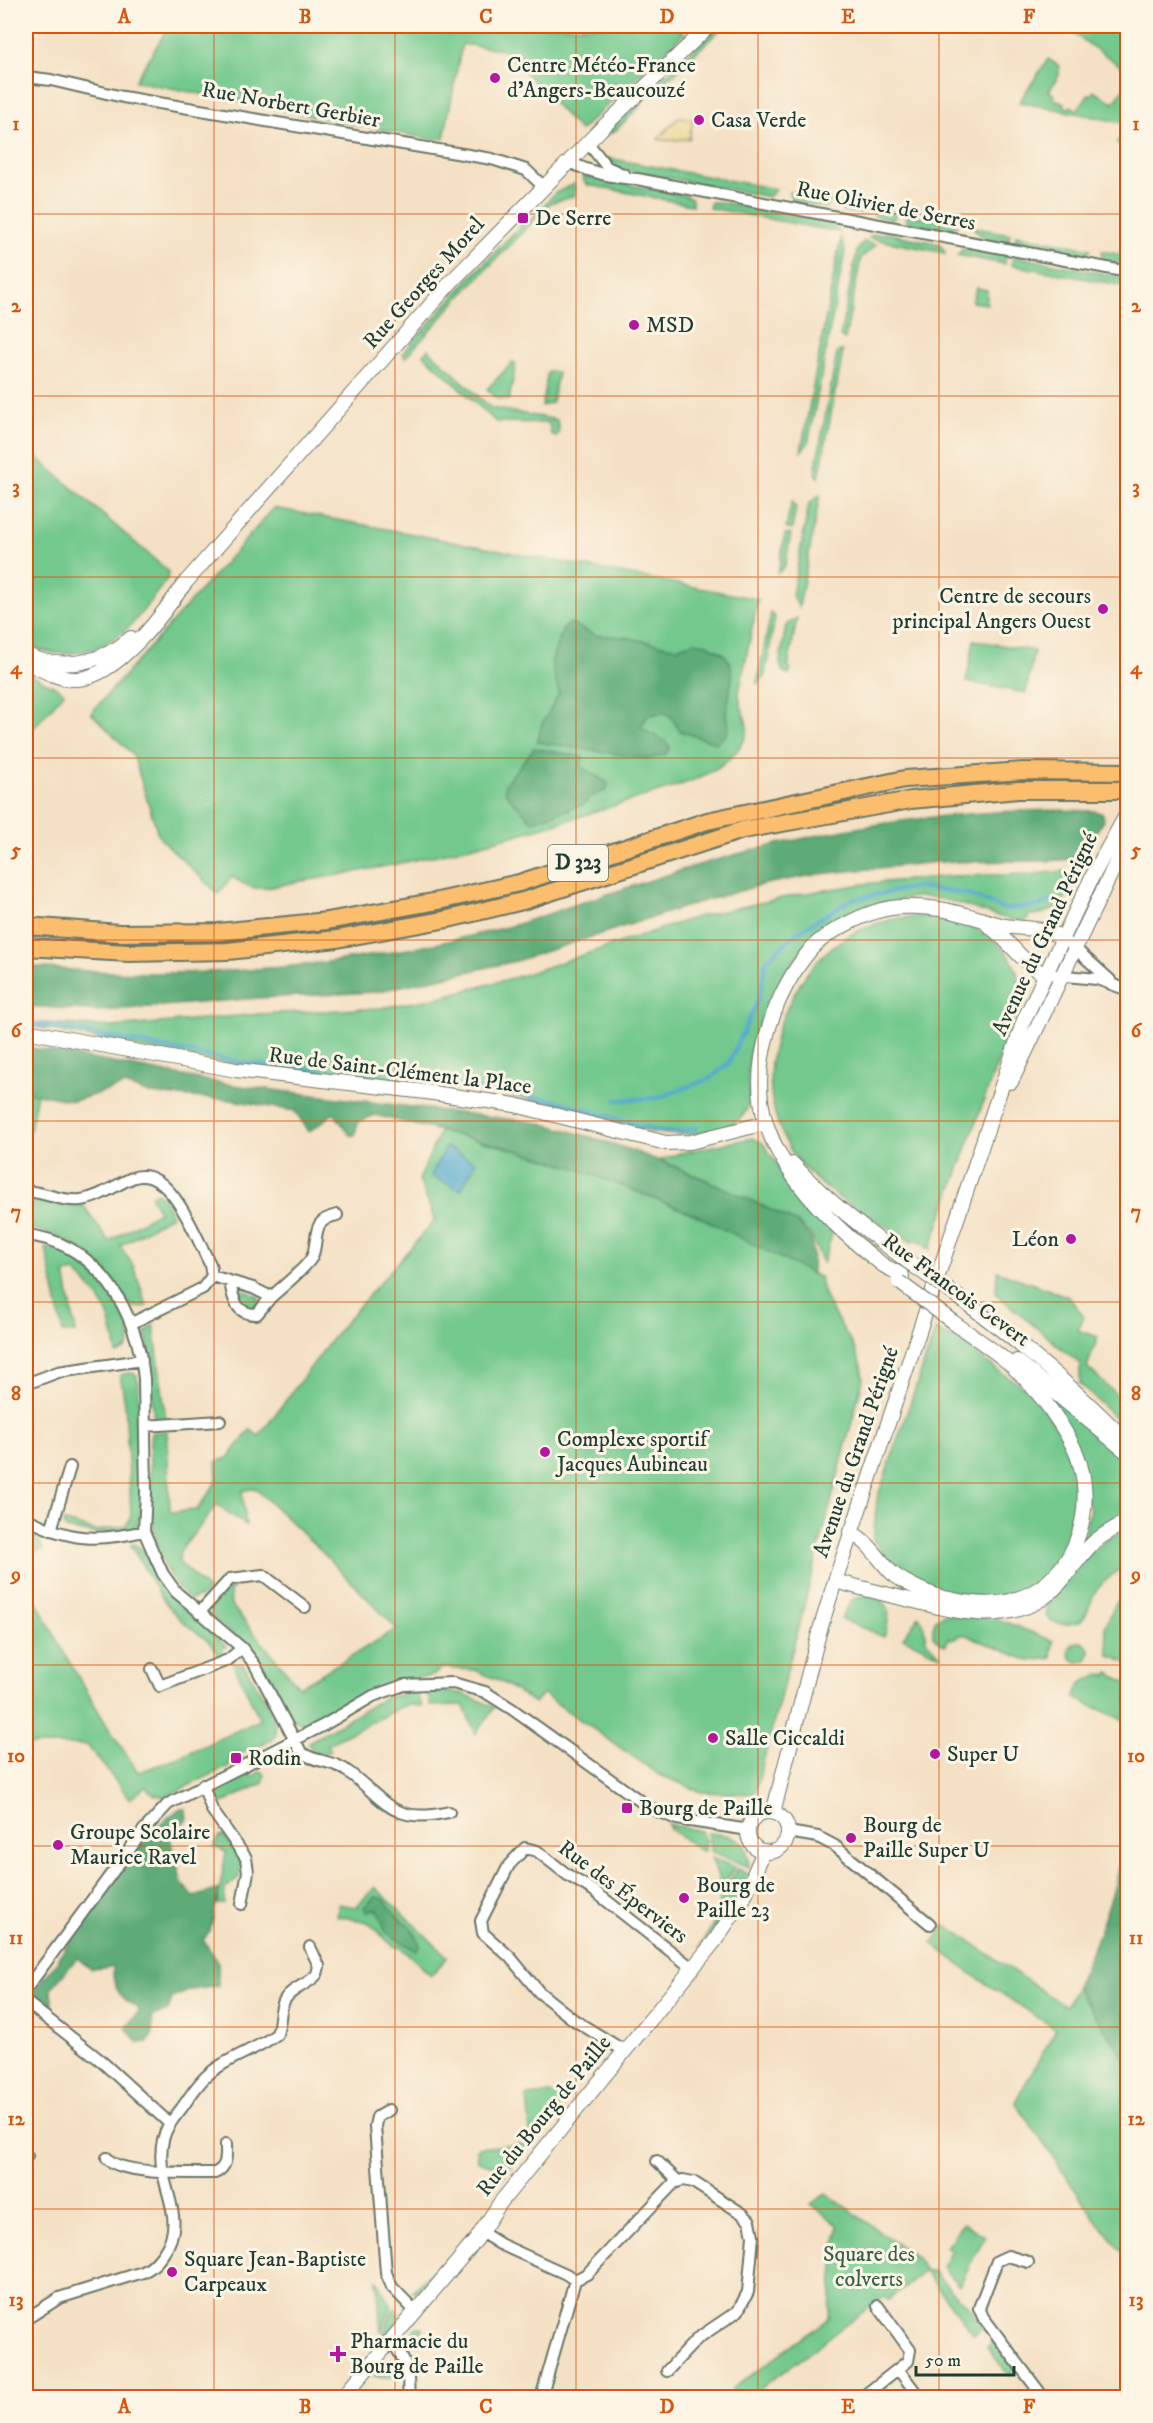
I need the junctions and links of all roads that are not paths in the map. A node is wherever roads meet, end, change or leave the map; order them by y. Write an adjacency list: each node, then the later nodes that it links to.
1 (709, 26): 3 (street, Rue Georges Morel)
2 (26, 77): 6 (street, Rue Norbert Gerbier)
3 (588, 143): 4 (street, Rue Georges Morel); 5 (street, Rue Olivier de Serres)
4 (569, 162): 5 (street, Rue Olivier de Serres); 6 (street, Rue Georges Morel)
5 (637, 179): 7 (street, Rue Olivier de Serres)
6 (544, 187): 8 (street, Rue Georges Morel)
7 (1128, 272)
8 (185, 583): 9 (street, Rue Georges Morel); 10 (street, Rue Georges Morel)
9 (26, 654)
10 (26, 662)
11 (1128, 772): 16 (highway, D 323)
12 (1128, 790): 18 (highway, D 323)
13 (1128, 812): 17 (street, Avenue du Grand Périgné)
14 (1128, 838): 17 (street, Avenue du Grand Périgné)
15 (979, 918): 17 (street, Rue Francois Cevert); 19 (street, Rue Francois Cevert); 24 (street, Rue Francois Cevert)
16 (26, 926)
17 (1068, 943): 19 (street, Avenue du Grand Périgné); 20 (street, Avenue du Grand Périgné); 21 (street)
18 (26, 947)
19 (1046, 975): 20 (street); 23 (street, Avenue du Grand Périgné)
20 (1061, 976): 21 (street); 23 (street, Avenue du Grand Périgné)
21 (1122, 987)
22 (26, 1030): 24 (street, Rue de Saint-Clément la Place)
23 (995, 1110): 45 (street, Avenue du Grand Périgné)
24 (766, 1123): 25 (street, Rue Francois Cevert)
25 (777, 1147): 32 (street, Rue Francois Cevert, bridge); 38 (street, Rue Francois Cevert, bridge)
26 (26, 1191): 29 (street)
27 (337, 1215): 31 (street)
28 (26, 1234): 33 (street)
29 (212, 1276): 30 (street); 33 (street)
30 (230, 1282): 31 (street); 31 (street)
31 (271, 1297)
32 (954, 1318): 39 (street, Rue Francois Cevert); 45 (street)
33 (132, 1323): 34 (street)
34 (142, 1360): 35 (street); 37 (street)
35 (26, 1384)
36 (220, 1421): 37 (street)
37 (145, 1426): 44 (street)
38 (1128, 1443)
39 (1128, 1453)
40 (70, 1467): 43 (street)
41 (26, 1518): 43 (street)
42 (1128, 1522): 46 (street)
43 (51, 1530): 44 (street)
44 (144, 1531): 48 (street)
45 (850, 1532): 46 (street, Avenue du Grand Périgné)
46 (835, 1581): 54 (street, Avenue du Grand Périgné)
47 (305, 1607): 48 (street)
48 (199, 1613): 49 (street)
49 (242, 1648): 50 (street); 51 (street)
50 (153, 1669)
51 (294, 1740): 52 (street); 53 (street); 55 (street)
52 (203, 1785): 58 (street); 62 (street)
53 (449, 1812)
54 (773, 1813): 55 (street); 56 (street)
55 (749, 1830): 57 (street)
56 (788, 1832): 57 (street); 59 (street)
57 (764, 1851): 61 (street, Rue du Bourg de Paille)
58 (242, 1904)
59 (930, 1924)
60 (310, 1947): 66 (street)
61 (692, 1968): 64 (street, Rue du Bourg de Paille); 64 (street, Rue des Éperviers)
62 (26, 1989)
63 (26, 2002): 66 (street)
64 (623, 2050): 72 (street, Rue du Bourg de Paille)
65 (389, 2110): 76 (street)
66 (169, 2123): 70 (street)
67 (226, 2144): 70 (street)
68 (106, 2158): 70 (street)
69 (657, 2161): 71 (street)
70 (162, 2172): 77 (street)
71 (678, 2181): 74 (street); 80 (street)
72 (481, 2232): 74 (street); 76 (street, Rue du Bourg de Paille)
73 (1028, 2262): 86 (street)
74 (575, 2280): 83 (street)
75 (878, 2306): 79 (street)
76 (415, 2311): 78 (street, Rue du Bourg de Paille)
77 (26, 2319)
78 (391, 2340): 81 (street, Rue du Bourg de Paille); 82 (street)
79 (898, 2369): 84 (street); 85 (street)
80 (667, 2371)
81 (342, 2397)
82 (408, 2397)
83 (541, 2397)
84 (861, 2397)
85 (920, 2397)
86 (1044, 2397)

